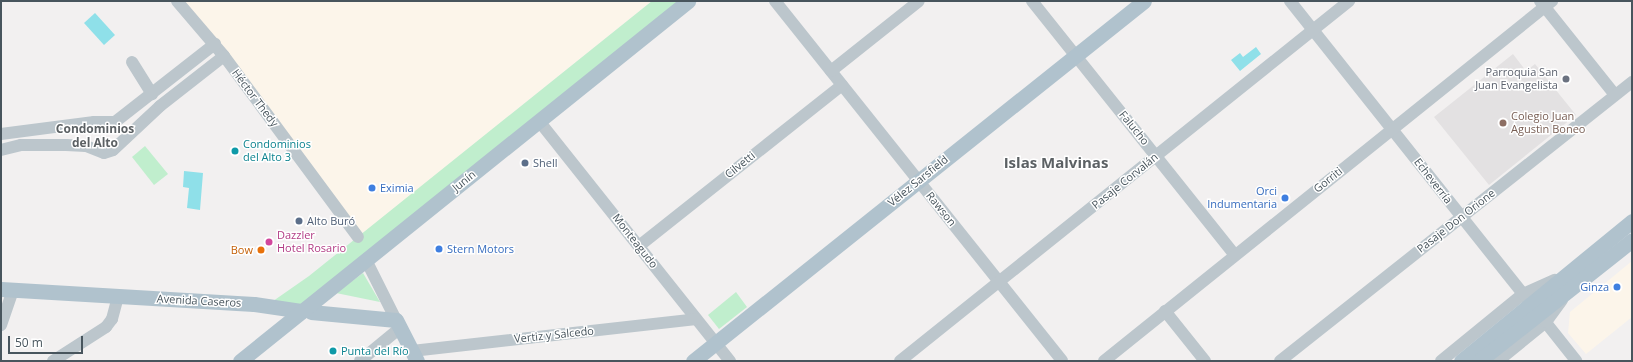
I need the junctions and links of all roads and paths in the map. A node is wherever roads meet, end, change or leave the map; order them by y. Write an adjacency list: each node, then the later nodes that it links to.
1 (177, 1): 11 (street, Héctor Thedy)
2 (688, 1): 21 (main road, Junín)
3 (775, 1): 15 (street, Rawson)
4 (919, 1): 15 (street)
5 (1032, 1): 13 (street, Falucho)
6 (1144, 1): 13 (main road, Vélez Sarsfield)
7 (1290, 1): 10 (street, Echeverría)
8 (1349, 1): 10 (street, Pasaje Corvalán)
9 (1546, 3): 19 (street); 23 (street, Gorriti)
10 (1313, 30): 23 (street, Echeverría); 26 (street, Pasaje Corvalán)
11 (215, 44): 12 (street, Héctor Thedy); 18 (street)
12 (224, 56): 22 (street); 30 (street, Héctor Thedy)
13 (1076, 56): 26 (street, Falucho); 27 (main road, Vélez Sarsfield)
14 (132, 62): 18 (street)
15 (831, 71): 17 (street, Rawson)
16 (1632, 82): 19 (street, Pasaje Don Orione)
17 (842, 85): 27 (street, Rawson); 32 (street, Cilvetti)
18 (152, 94): 20 (street)
19 (1615, 95): 28 (street, Pasaje Don Orione)
20 (122, 119): 22 (street); 24 (street)
21 (539, 121): 32 (street, Monteagudo); 34 (main road, Junín)
22 (132, 129): 25 (street)
23 (1392, 130): 28 (street, Echeverría); 33 (street, Gorriti)
24 (1, 134)
25 (1, 150)
26 (1156, 156): 33 (street, Falucho); 35 (street, Pasaje Corvalán)
27 (918, 181): 35 (street, Rawson); 44 (main road, Vélez Sarsfield)
28 (1461, 217): 38 (street, Echeverría); 55 (street, Pasaje Don Orione)
29 (1632, 221): 38 (main road)
30 (358, 237)
31 (1632, 240): 38 (main road)
32 (639, 246): 41 (street, Monteagudo)
33 (1235, 255): 40 (street, Gorriti)
34 (366, 260): 39 (main road, Junín); 42 (street)
35 (999, 282): 51 (street, Pasaje Corvalán); 52 (street, Rawson)
36 (7, 289): 37 (main road, Avenida Caseros); 43 (street)
37 (118, 296): 39 (main road, Avenida Caseros); 46 (street)
38 (1534, 308): 56 (street); 57 (main road); 58 (main road); 59 (street); 60 (street, Echeverría)
39 (307, 311): 42 (main road, Avenida Caseros); 47 (main road, Junín)
40 (1165, 311): 53 (street, Gorriti); 54 (street)
41 (696, 319): 44 (street, Monteagudo); 45 (street, Vertiz y Salcedo)
42 (398, 324): 45 (main road); 48 (street)
43 (1, 325)
44 (715, 343): 49 (main road, Vélez Sarsfield); 50 (street, Monteagudo)
45 (415, 356)
46 (53, 361)
47 (240, 361)
48 (360, 361)
49 (693, 361)
50 (730, 361)
51 (900, 361)
52 (1062, 361)
53 (1104, 361)
54 (1205, 361)
55 (1280, 361)
56 (1441, 361)
57 (1460, 361)
58 (1479, 361)
59 (1498, 361)
60 (1576, 361)

